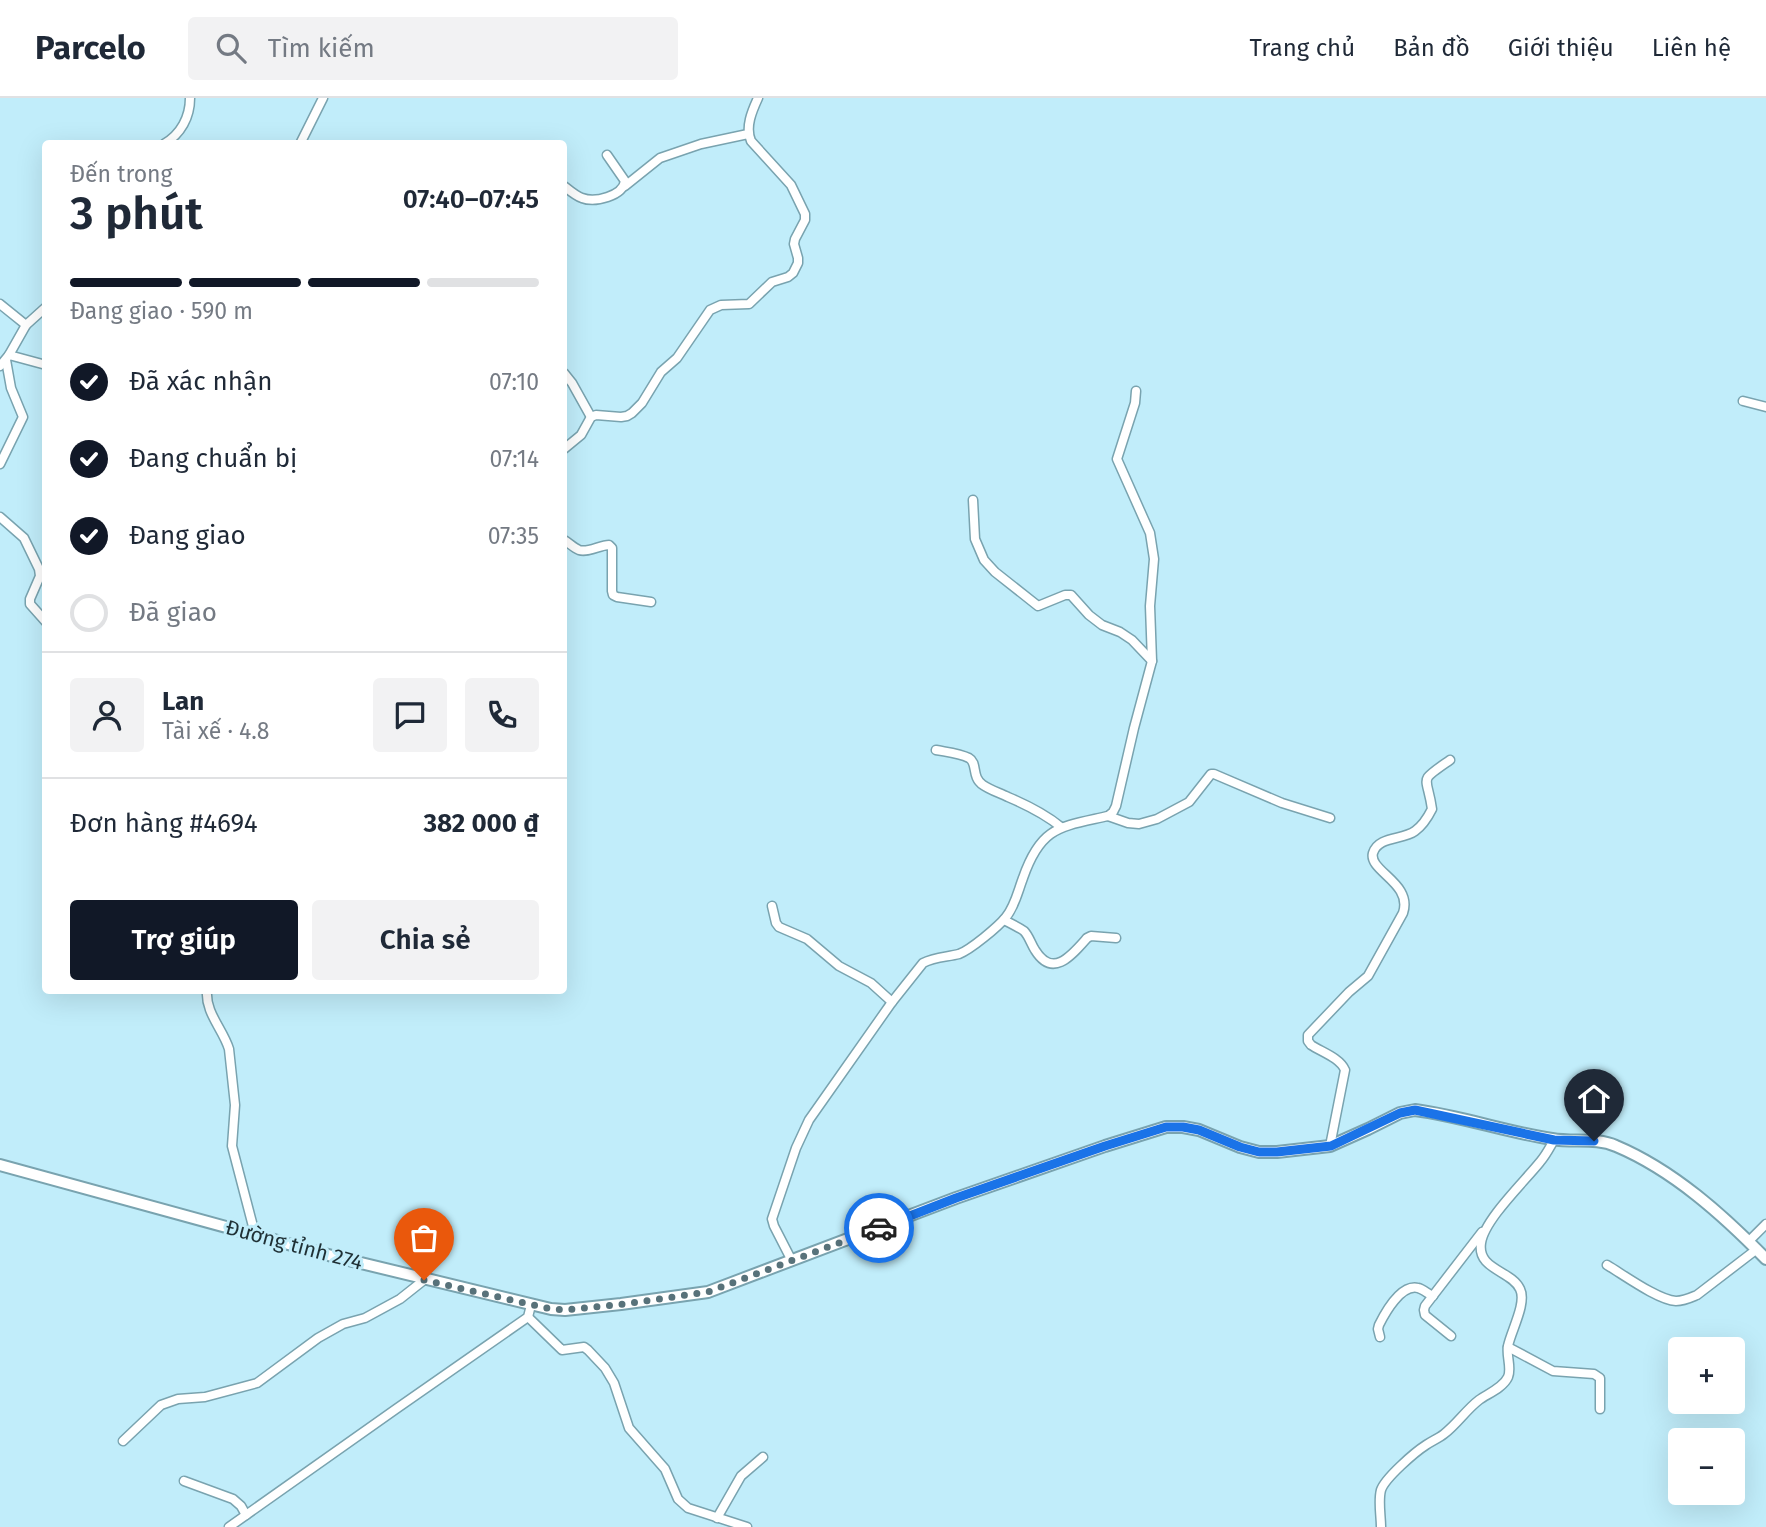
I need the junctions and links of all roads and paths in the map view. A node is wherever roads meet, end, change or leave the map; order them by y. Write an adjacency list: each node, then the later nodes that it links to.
1 (190, 98): 5 (street)
2 (323, 98): 6 (street)
3 (758, 98): 4 (street)
4 (748, 134): 8 (street); 19 (street)
5 (169, 140)
6 (302, 140)
7 (607, 155): 8 (street)
8 (625, 186): 9 (street)
9 (567, 188)
10 (0, 304): 12 (street)
11 (42, 311): 12 (street)
12 (26, 326): 13 (street)
13 (5, 361): 14 (street); 21 (street)
14 (42, 365)
15 (567, 377): 19 (street)
16 (1136, 391): 27 (street)
17 (1743, 401): 18 (street)
18 (1766, 407)
19 (591, 417): 20 (street)
20 (567, 447)
21 (0, 464)
22 (973, 500): 27 (street)
23 (0, 517): 26 (street)
24 (567, 542): 25 (street)
25 (651, 602)
26 (42, 618)
27 (1152, 661): 30 (street)
28 (936, 750): 32 (street)
29 (1450, 760): 39 (street)
30 (1108, 816): 31 (street); 32 (street)
31 (1329, 818)
32 (1061, 827): 34 (street)
33 (772, 906): 37 (street)
34 (1004, 920): 35 (street); 37 (street)
35 (1116, 938)
36 (207, 994): 43 (street)
37 (892, 1002): 46 (street)
38 (1554, 1140): 39 (main road, Đường tỉnh 274); 41 (street); 44 (main road, Đường tỉnh 274)
39 (1331, 1146): 46 (main road, Đường tỉnh 274)
40 (0, 1165): 43 (main road, Đường tỉnh 274)
41 (1490, 1221): 49 (street); 54 (street)
42 (1766, 1224): 44 (street)
43 (255, 1234): 48 (main road, Đường tỉnh 274)
44 (1753, 1245): 45 (main road, Đường tỉnh 274); 47 (street)
45 (1766, 1259)
46 (792, 1261): 50 (main road, Đường tỉnh 274)
47 (1607, 1265)
48 (424, 1280): 50 (main road, Đường tỉnh 274); 56 (street)
49 (1433, 1296): 52 (street); 53 (street)
50 (531, 1305): 51 (street)
51 (528, 1317): 59 (street); 60 (street)
52 (1451, 1336)
53 (1380, 1337)
54 (1508, 1346): 55 (street); 63 (street)
55 (1600, 1409)
56 (123, 1441)
57 (763, 1457): 60 (street)
58 (184, 1481): 59 (street)
59 (246, 1515): 61 (street)
60 (717, 1518): 62 (street)
61 (229, 1527)
62 (747, 1527)
63 (1381, 1527)

